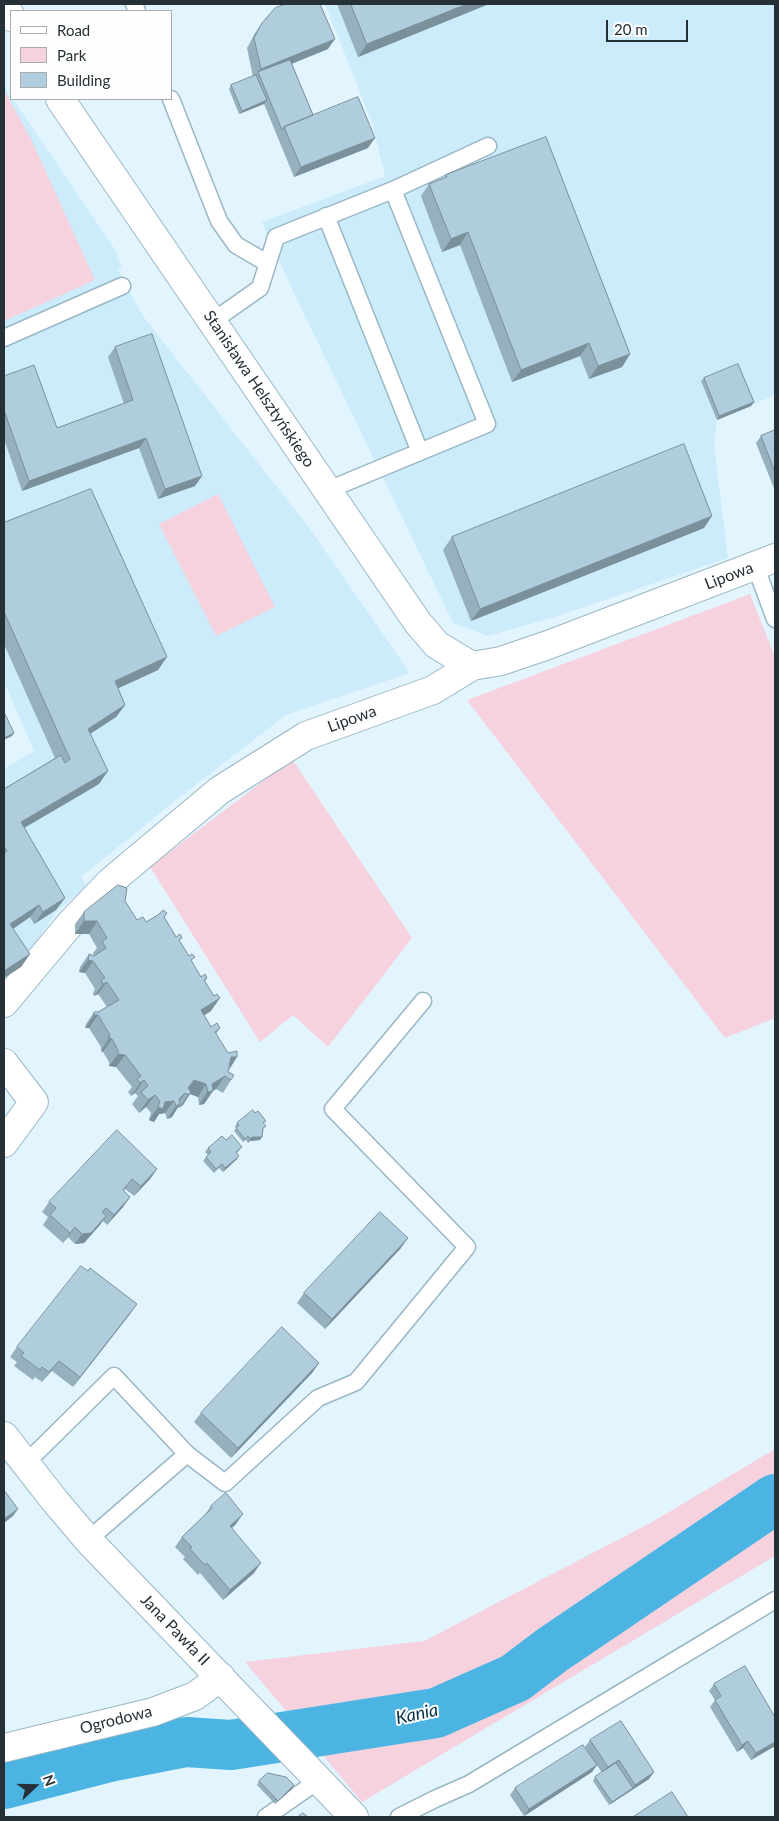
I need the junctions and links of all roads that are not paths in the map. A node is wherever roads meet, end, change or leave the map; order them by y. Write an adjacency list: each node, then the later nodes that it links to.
1 (4, 4): 2 (street)
2 (10, 15)
3 (61, 100): 10 (street, Stanisława Helsztyńskiego)
4 (171, 100): 8 (lane)
5 (488, 146): 6 (lane)
6 (393, 190): 7 (lane); 12 (lane)
7 (326, 216): 8 (lane); 12 (lane)
8 (267, 263): 10 (lane)
9 (122, 286): 11 (lane)
10 (213, 320): 13 (street, Stanisława Helsztyńskiego)
11 (4, 338)
12 (420, 452): 13 (lane)
13 (328, 490): 16 (street, Stanisława Helsztyńskiego)
14 (765, 562): 15 (lane); 16 (street, Lipowa)
15 (775, 619)
16 (472, 666): 18 (street, Lipowa)
17 (424, 1001): 22 (lane)
18 (4, 1003)
19 (4, 1063): 20 (street)
20 (4, 1143)
21 (4, 1436): 23 (street, Jana Pawła II)
22 (187, 1454): 23 (lane); 24 (lane)
23 (26, 1464): 24 (street, Jana Pawła II)
24 (88, 1540): 26 (street, Jana Pawła II)
25 (775, 1600): 31 (lane)
26 (221, 1677): 27 (street, Ogrodowa); 28 (street, Jana Pawła II)
27 (4, 1748)
28 (312, 1772): 29 (lane); 30 (street, Jana Pawła II)
29 (266, 1817)
30 (354, 1817)
31 (399, 1817)

